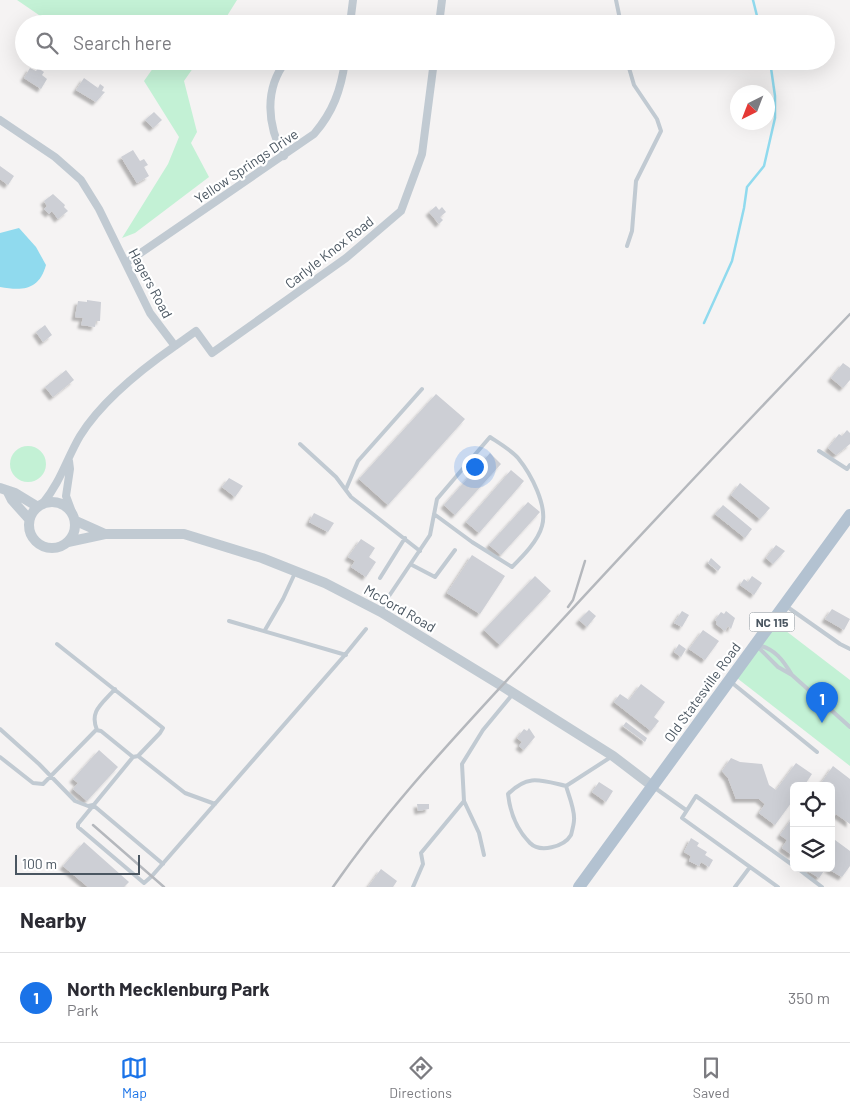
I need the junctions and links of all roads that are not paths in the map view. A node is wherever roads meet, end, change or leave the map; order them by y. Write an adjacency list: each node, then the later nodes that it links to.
1 (353, 0): 4 (street)
2 (442, 0): 5 (street)
3 (616, 0): 6 (lane)
4 (351, 15)
5 (440, 15)
6 (619, 15)
7 (281, 70): 12 (street)
8 (343, 70): 12 (street, Yellow Springs Drive)
9 (433, 70): 15 (street, Carlyle Knox Road)
10 (630, 70): 13 (lane)
11 (0, 120): 14 (street, Hagers Road)
12 (284, 156): 14 (street, Yellow Springs Drive)
13 (627, 246)
14 (126, 263): 15 (street, Hagers Road)
15 (175, 346): 19 (street)
16 (422, 389): 21 (lane)
17 (300, 444): 21 (lane)
18 (819, 451): 20 (lane)
19 (69, 461): 23 (street); 26 (street)
20 (850, 465)
21 (346, 489): 29 (lane)
22 (4, 490): 23 (street, McCord Road); 27 (street, McCord Road)
23 (40, 505): 26 (street, McCord Road); 27 (street)
24 (434, 514): 24 (lane); 32 (lane)
25 (850, 515): 36 (main road, Old Statesville Road / NC 115)
26 (74, 517): 28 (street, McCord Road); 30 (street)
27 (29, 519): 30 (street, McCord Road)
28 (105, 534): 30 (street, McCord Road); 34 (street, McCord Road)
29 (405, 538): 32 (lane); 35 (lane)
30 (68, 542)
31 (454, 550): 33 (lane)
32 (420, 551): 33 (lane)
33 (412, 565): 37 (lane)
34 (296, 571): 37 (street, McCord Road); 40 (lane)
35 (380, 578)
36 (785, 604): 42 (main road, Old Statesville Road / NC 115); 43 (lane)
37 (381, 612): 48 (street, McCord Road)
38 (229, 621): 40 (lane)
39 (366, 629): 44 (lane)
40 (265, 630): 44 (lane)
41 (57, 644): 47 (lane)
42 (756, 644): 45 (lane); 45 (lane); 46 (main road, Old Statesville Road / NC 115)
43 (850, 649)
44 (346, 655): 60 (lane)
45 (792, 675): 49 (lane)
46 (729, 681): 52 (lane); 57 (main road, Old Statesville Road / NC 115)
47 (115, 689): 51 (lane); 55 (lane)
48 (514, 693): 53 (street, McCord Road); 59 (lane)
49 (850, 727)
50 (0, 728): 56 (lane)
51 (97, 730): 55 (lane); 56 (lane)
52 (817, 752)
53 (613, 756): 57 (street, McCord Road); 58 (lane)
54 (0, 757): 56 (lane)
55 (135, 757): 60 (lane); 61 (lane)
56 (52, 777): 61 (lane)
57 (651, 785): 62 (lane); 70 (main road, Old Statesville Road / NC 115)
58 (566, 786): 58 (lane)
59 (464, 801): 63 (lane); 69 (lane)
60 (215, 804): 65 (lane)
61 (93, 805): 65 (lane); 65 (lane)
62 (686, 810): 64 (lane); 66 (lane)
63 (484, 855)
64 (790, 863)
65 (163, 864)
66 (750, 867): 68 (lane); 71 (lane)
67 (802, 872): 74 (lane)
68 (772, 882): 72 (lane); 73 (lane)
69 (413, 887)
70 (579, 887)
71 (736, 887)
72 (768, 887)
73 (778, 887)
74 (822, 887)

